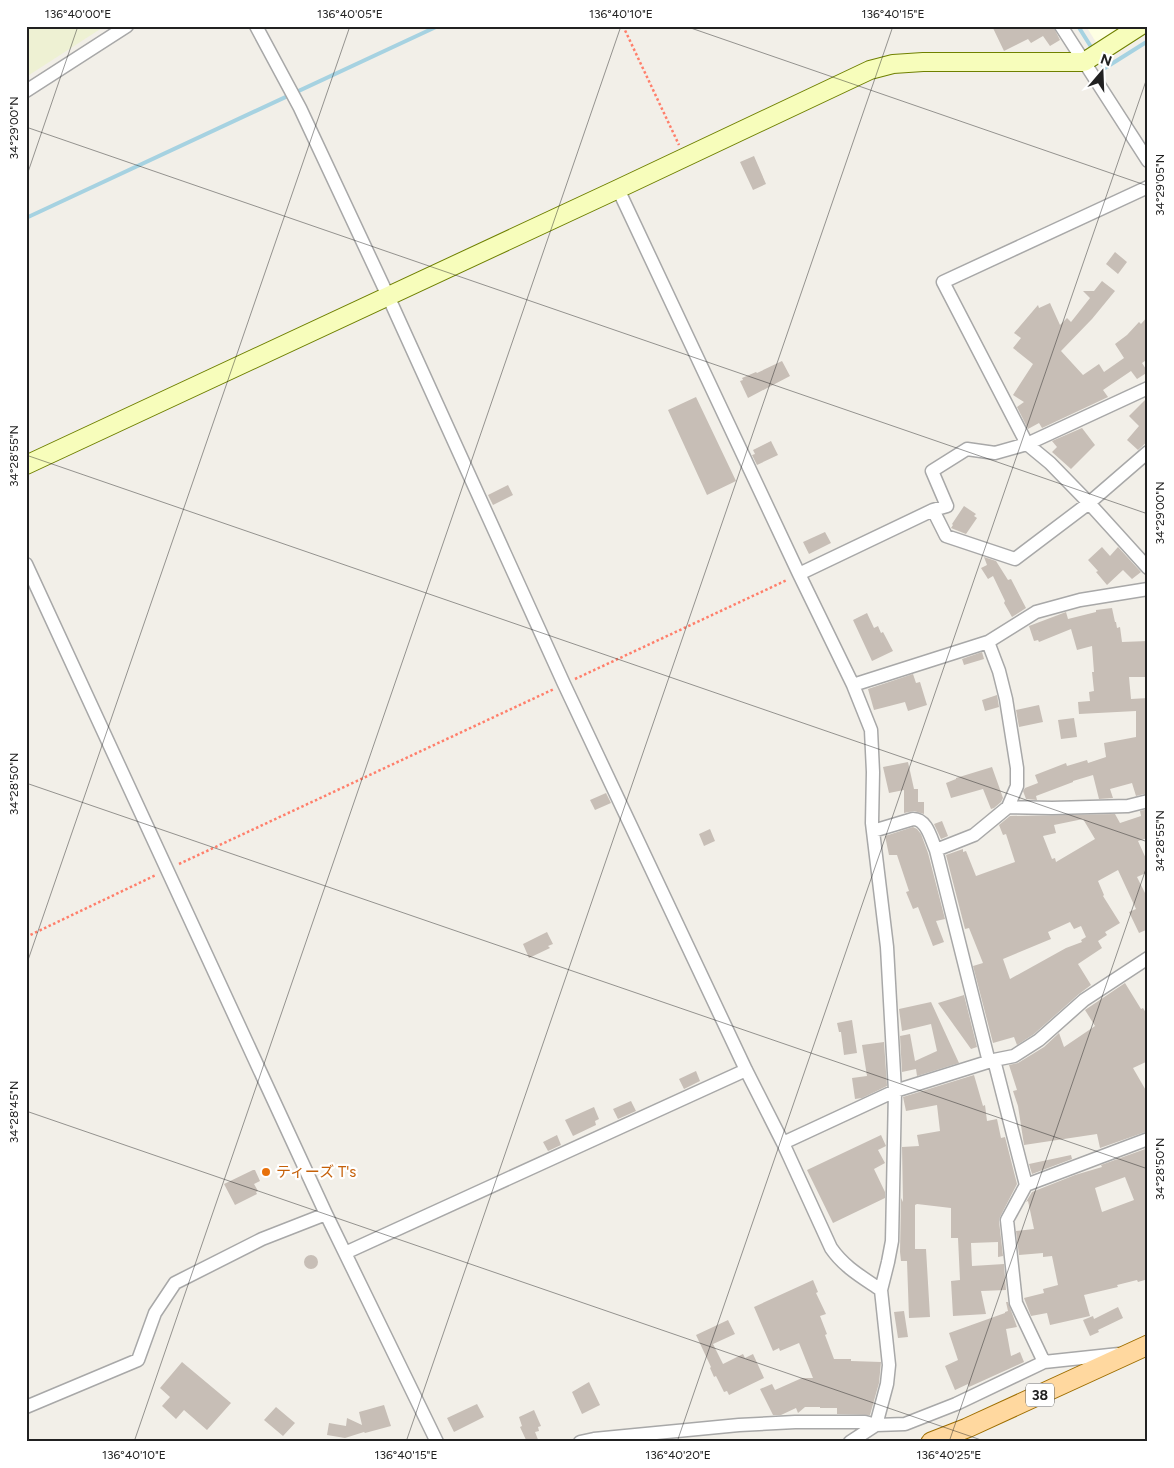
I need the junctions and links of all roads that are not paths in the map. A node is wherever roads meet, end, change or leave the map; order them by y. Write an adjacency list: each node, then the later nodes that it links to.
1 (127, 26): 6 (street)
2 (256, 26): 10 (street)
3 (1061, 26): 5 (street)
4 (1140, 26): 5 (street)
5 (1085, 62): 7 (street); 9 (street)
6 (26, 91)
7 (1148, 161)
8 (1148, 187): 12 (street)
9 (618, 189): 10 (street); 19 (street)
10 (388, 296): 14 (street); 29 (street)
11 (1148, 388): 12 (street)
12 (1027, 444): 15 (street); 16 (street)
13 (1148, 452): 15 (street)
14 (26, 465)
15 (1089, 503): 16 (street); 18 (street)
16 (933, 510): 19 (street)
17 (26, 564): 34 (street)
18 (1148, 568)
19 (799, 574): 22 (street)
20 (1148, 589): 21 (street)
21 (988, 642): 22 (street); 24 (street)
22 (853, 685): 25 (street)
23 (1148, 801): 24 (street)
24 (1008, 807): 26 (street)
25 (873, 831): 26 (street); 30 (street)
26 (936, 850): 28 (street)
27 (1148, 958): 28 (street)
28 (992, 1061): 30 (street); 33 (street)
29 (746, 1070): 32 (street); 35 (street)
30 (895, 1090): 32 (street); 36 (street)
31 (1148, 1139): 33 (street)
32 (782, 1143): 36 (street)
33 (1026, 1185): 38 (street)
34 (326, 1214): 35 (street); 39 (street)
35 (345, 1253): 41 (street)
36 (881, 1290): 40 (street)
37 (1141, 1348): 38 (street); 44 (main road, 38)
38 (1044, 1362): 40 (street)
39 (26, 1407)
40 (876, 1425): 42 (street); 43 (street)
41 (437, 1442)
42 (580, 1442)
43 (850, 1442)
44 (931, 1442)

